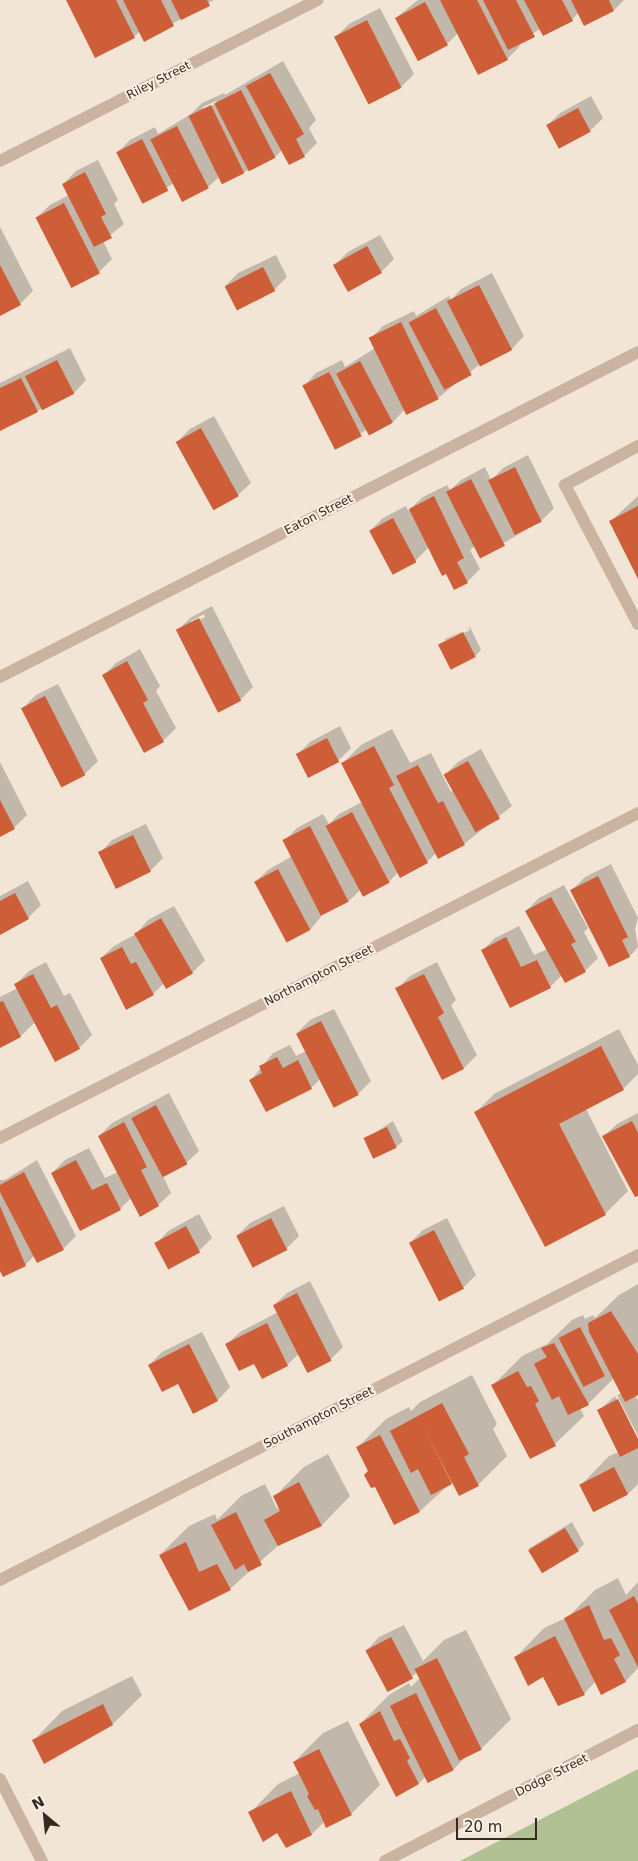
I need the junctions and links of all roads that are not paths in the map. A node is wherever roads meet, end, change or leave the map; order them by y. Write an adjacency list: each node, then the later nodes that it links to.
1 (318, 0): 2 (street, Riley Street)
2 (0, 161)
3 (638, 352): 6 (street, Eaton Street)
4 (638, 446): 5 (street)
5 (638, 624)
6 (0, 677)
7 (638, 813): 8 (street, Northampton Street)
8 (0, 1138)
9 (638, 1255): 10 (street, Southampton Street)
10 (0, 1580)
11 (638, 1730): 14 (street, Dodge Street)
12 (0, 1779): 13 (street)
13 (42, 1861)
14 (385, 1861)

